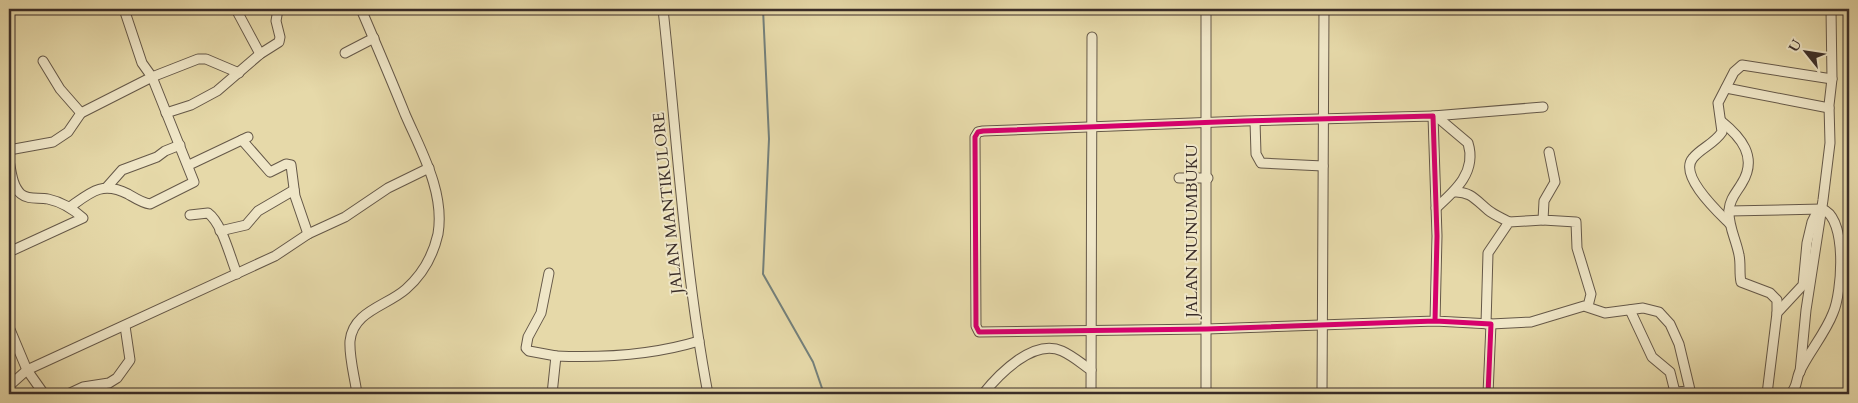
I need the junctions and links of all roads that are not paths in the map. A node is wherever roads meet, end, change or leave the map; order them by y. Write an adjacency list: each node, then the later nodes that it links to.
1 (124, 9): 15 (street)
2 (278, 9): 12 (street)
3 (362, 9): 10 (street)
4 (663, 9): 63 (street, JALAN MANTIKULORE)
5 (1206, 9): 26 (street, JALAN NUNUMBUKU)
6 (1324, 9): 23 (street)
7 (1831, 9): 16 (street)
8 (238, 13): 12 (street)
9 (1092, 37): 27 (street)
10 (374, 38): 11 (street); 34 (street)
11 (345, 53)
12 (260, 54): 14 (street)
13 (43, 61): 20 (street)
14 (239, 73): 15 (street); 21 (street)
15 (152, 77): 20 (street); 21 (street)
16 (1832, 79): 17 (street); 19 (street)
17 (1726, 88): 19 (street); 25 (street)
18 (1543, 108): 22 (street)
19 (1829, 108): 42 (street)
20 (81, 113): 29 (street)
21 (166, 113): 28 (street)
22 (1435, 116): 23 (street); 39 (street); 41 (street)
23 (1324, 120): 24 (street); 33 (street)
24 (1255, 121): 26 (street); 33 (street)
25 (1721, 121): 43 (street); 47 (street)
26 (1206, 122): 27 (street); 36 (street, JALAN NUNUMBUKU)
27 (1091, 127): 62 (street); 62 (street)
28 (180, 145): 32 (street); 37 (street)
29 (9, 150)
30 (1549, 152): 45 (street)
31 (9, 160): 40 (street)
32 (188, 165): 37 (street); 38 (street)
33 (1324, 166): 57 (street)
34 (430, 168): 49 (street); 72 (street)
35 (1179, 178): 36 (street)
36 (1208, 178): 61 (street, JALAN NUNUMBUKU)
37 (106, 187): 40 (street)
38 (294, 190): 48 (street); 49 (street)
39 (1454, 192): 41 (street); 46 (street)
40 (70, 207): 50 (street)
41 (1436, 208): 56 (street)
42 (1820, 209): 43 (street); 55 (street); 67 (street); 67 (street)
43 (1729, 211): 47 (street)
44 (190, 215): 48 (street)
45 (1543, 220): 46 (street); 53 (street)
46 (1509, 222): 58 (street)
47 (1729, 223): 55 (street)
48 (220, 231): 52 (street)
49 (308, 234): 52 (street)
50 (9, 252)
51 (549, 273): 64 (street)
52 (237, 274): 59 (street)
53 (1588, 306): 54 (street); 58 (street)
54 (1630, 310): 69 (street); 69 (street)
55 (1777, 313): 80 (street)
56 (1435, 322): 57 (street); 58 (street)
57 (1322, 324): 61 (street); 78 (street)
58 (1488, 324): 79 (street)
59 (124, 326): 65 (street); 71 (street)
60 (9, 327): 65 (street)
61 (1207, 329): 62 (street); 77 (street, JALAN NUNUMBUKU)
62 (1092, 331): 66 (street)
63 (699, 341): 64 (street); 74 (street, JALAN MANTIKULORE)
64 (556, 356): 73 (street)
65 (27, 370): 68 (street); 70 (street)
66 (1091, 370): 75 (street); 76 (street)
67 (1800, 372): 81 (street)
68 (9, 386)
69 (1690, 393)
70 (44, 394)
71 (68, 394)
72 (357, 394)
73 (552, 394)
74 (708, 394)
75 (983, 394)
76 (1091, 394)
77 (1206, 394)
78 (1322, 394)
79 (1488, 394)
80 (1767, 394)
81 (1790, 394)

